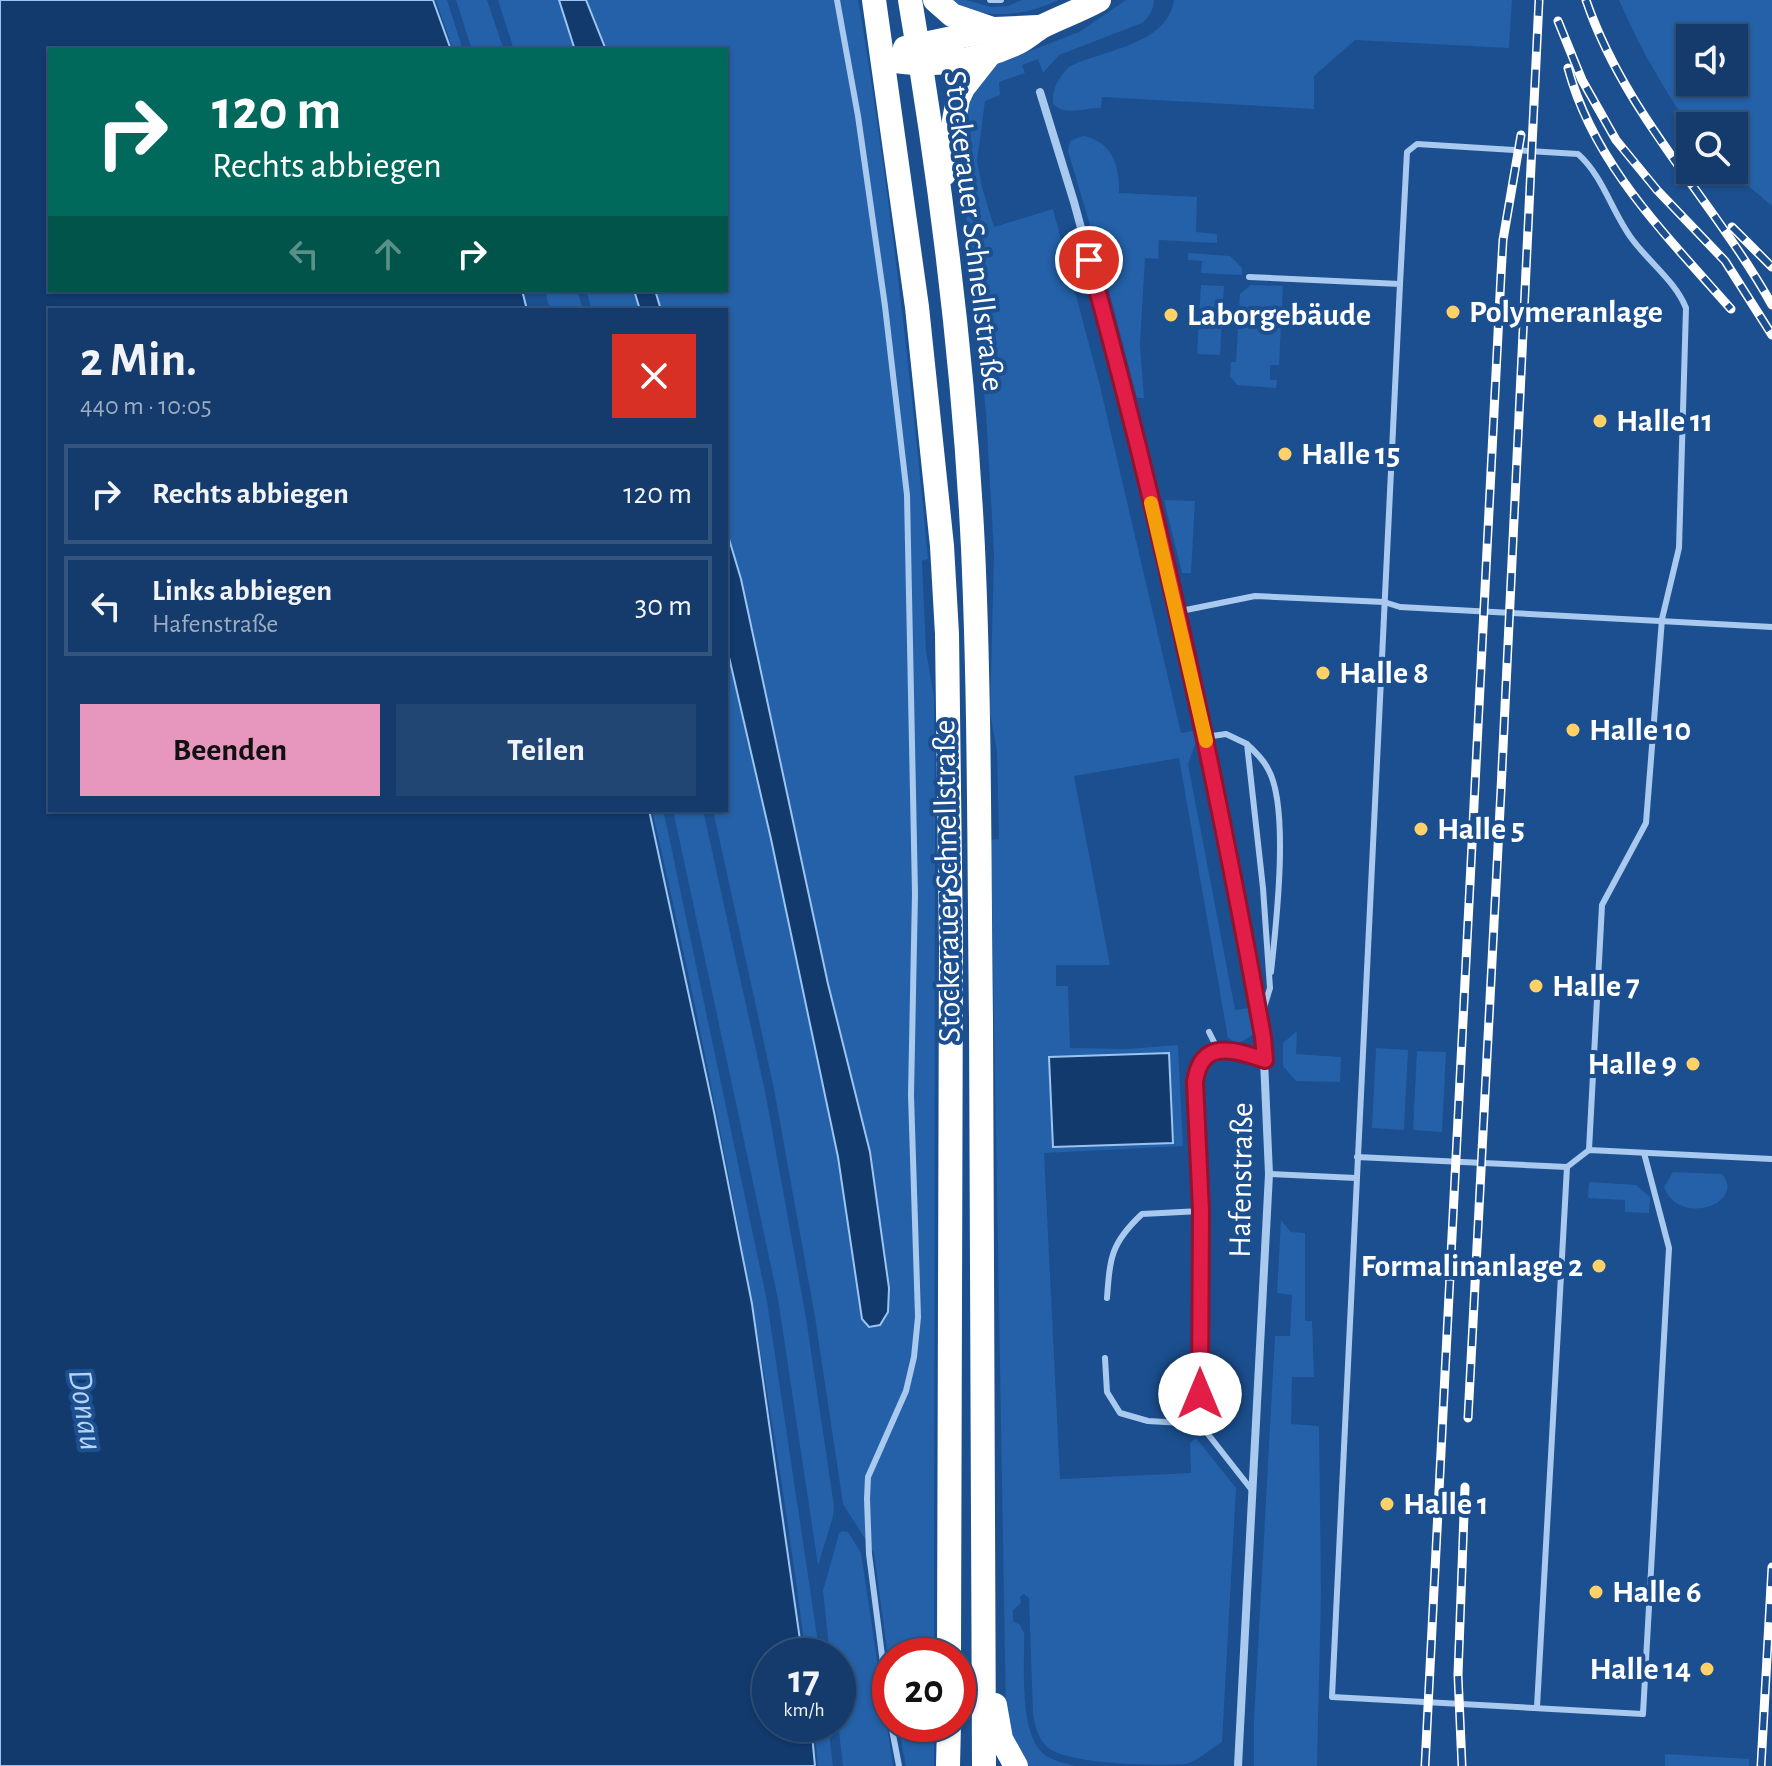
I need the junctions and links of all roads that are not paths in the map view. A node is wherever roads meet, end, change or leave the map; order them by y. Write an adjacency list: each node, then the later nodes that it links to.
1 (837, 0): 41 (lane)
2 (874, 0): 12 (highway, Stockerauer Schnellstraße)
3 (910, 0): 10 (highway, Stockerauer Schnellstraße)
4 (935, 0): 9 (highway)
5 (990, 0): 6 (lane)
6 (1001, 0)
7 (1099, 0): 8 (highway)
8 (1041, 27): 9 (highway); 11 (highway)
9 (995, 29): 10 (highway)
10 (919, 54): 11 (highway); 12 (highway); 14 (highway, Stockerauer Schnellstraße)
11 (989, 55): 14 (highway)
12 (884, 59): 42 (highway, Stockerauer Schnellstraße)
13 (1040, 92): 18 (street, Hafenstraße)
14 (940, 196): 40 (highway, Stockerauer Schnellstraße)
15 (1249, 277): 16 (lane)
16 (1400, 284): 17 (lane); 19 (lane)
17 (1384, 602): 18 (lane); 19 (lane); 30 (lane)
18 (1176, 612): 21 (street, Hafenstraße)
19 (1662, 619): 20 (lane); 28 (lane)
20 (1772, 627)
21 (1205, 737): 22 (lane); 24 (street, Hafenstraße)
22 (1247, 744): 23 (lane); 23 (lane)
23 (1270, 988): 24 (lane)
24 (1260, 1019): 27 (street, Hafenstraße)
25 (1209, 1032): 26 (lane)
26 (1218, 1050): 27 (lane); 35 (lane)
27 (1265, 1060): 33 (street, Hafenstraße)
28 (1589, 1150): 29 (lane); 32 (lane)
29 (1644, 1153): 31 (lane); 43 (lane)
30 (1357, 1157): 32 (lane); 34 (lane)
31 (1772, 1159)
32 (1567, 1167): 43 (lane)
33 (1269, 1174): 34 (lane); 39 (street, Hafenstraße)
34 (1356, 1178): 43 (lane)
35 (1201, 1211): 36 (lane); 38 (lane)
36 (1107, 1298)
37 (1105, 1358): 38 (lane)
38 (1200, 1424): 39 (lane)
39 (1254, 1492): 50 (street, Hafenstraße)
40 (983, 1628): 48 (highway, Stockerauer Schnellstraße); 49 (highway)
41 (880, 1638)
42 (949, 1638)
43 (1537, 1707)
44 (894, 1742): 46 (lane)
45 (949, 1742): 47 (highway)
46 (899, 1766)
47 (948, 1766)
48 (984, 1766)
49 (1016, 1766)
50 (1238, 1766)

